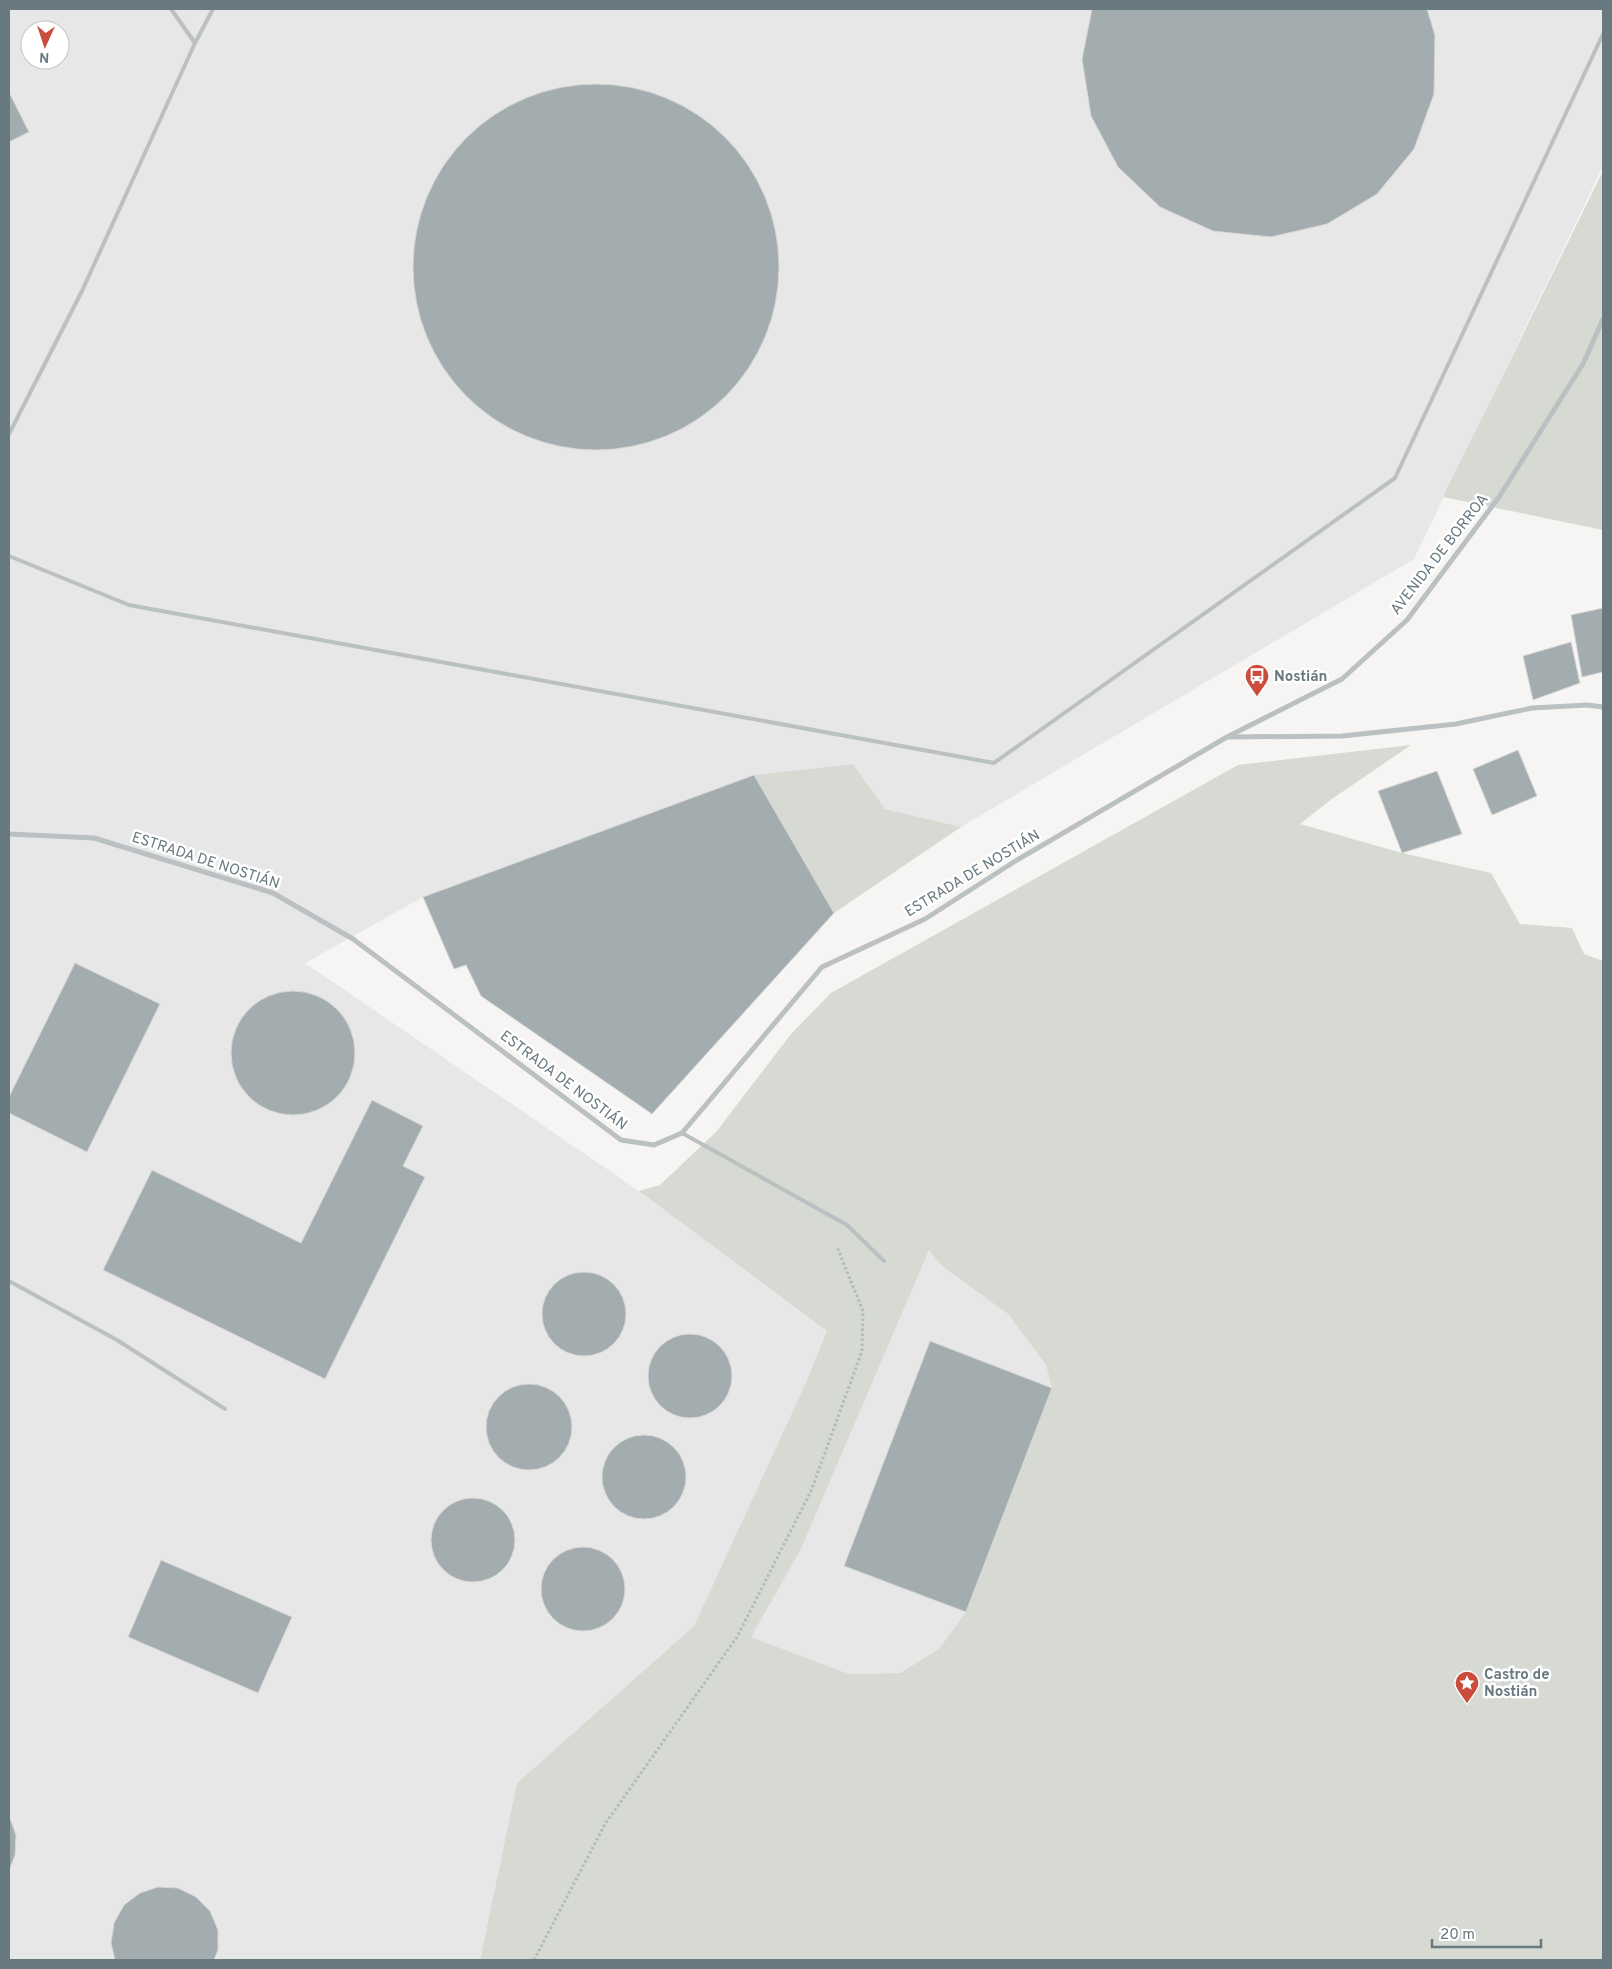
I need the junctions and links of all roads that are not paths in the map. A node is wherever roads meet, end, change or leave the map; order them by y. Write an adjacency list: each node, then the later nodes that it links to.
1 (171, 9): 4 (lane)
2 (213, 9): 4 (lane)
3 (1603, 34): 7 (lane)
4 (195, 43): 6 (lane)
5 (1603, 320): 9 (street, AVENIDA DE BORROA)
6 (9, 434)
7 (9, 556)
8 (1603, 707): 9 (street)
9 (1227, 737): 11 (street, ESTRADA DE NOSTIÁN)
10 (9, 834): 11 (street, ESTRADA DE NOSTIÁN)
11 (682, 1133): 12 (lane)
12 (884, 1261)
13 (9, 1281): 14 (lane)
14 (225, 1409)

